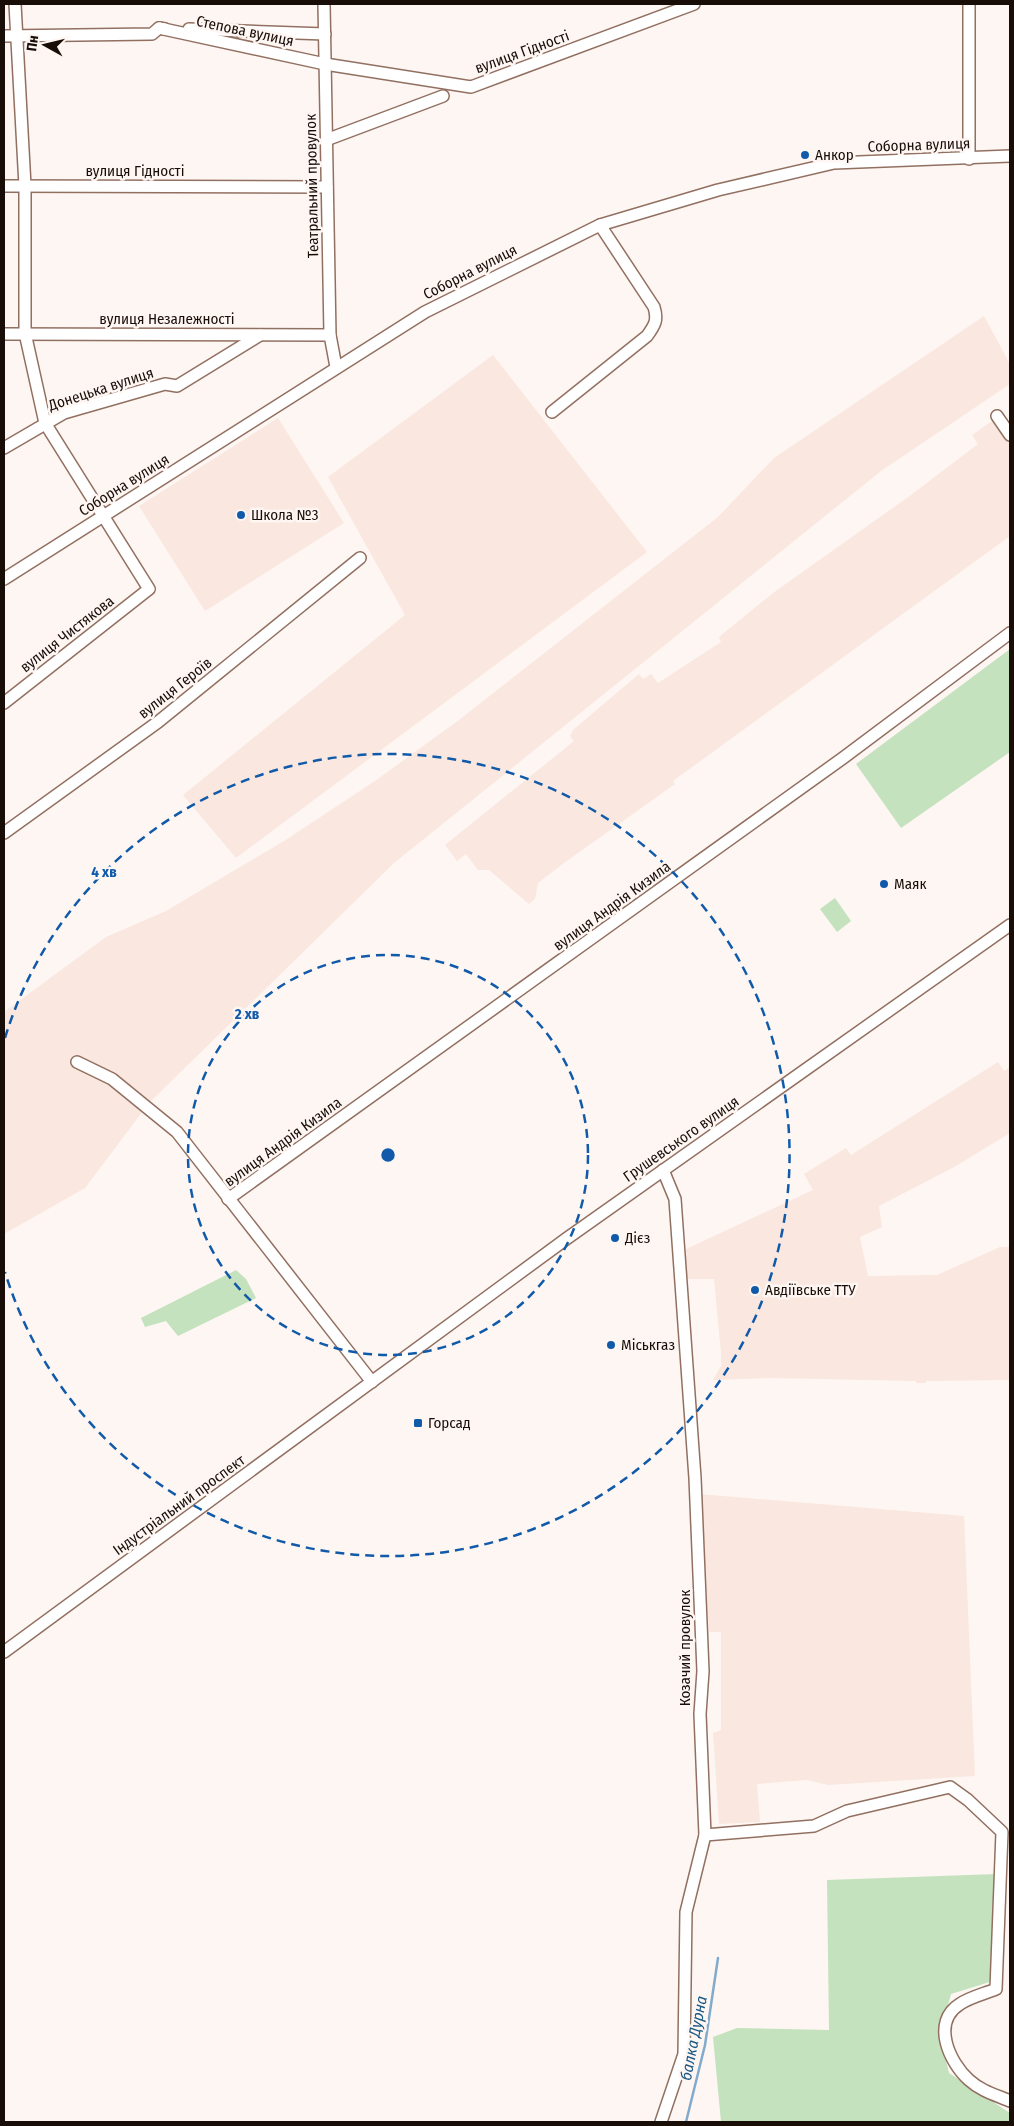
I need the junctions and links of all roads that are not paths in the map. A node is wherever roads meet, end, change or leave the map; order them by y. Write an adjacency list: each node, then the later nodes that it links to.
1 (15, 4): 7 (street)
2 (326, 4): 6 (street, Театральний провулок)
3 (694, 4): 9 (street, вулиця Гідності)
4 (969, 4): 13 (street)
5 (159, 28): 6 (street, Степова вулиця); 7 (street, Степова вулиця); 9 (street, Степова вулиця)
6 (325, 34): 9 (street, Театральний провулок)
7 (17, 35): 8 (street, Степова вулиця); 15 (street)
8 (4, 36)
9 (326, 64): 11 (street, Театральний провулок)
10 (443, 96): 11 (street)
11 (326, 140): 16 (street, Театральний провулок)
12 (1010, 156): 13 (street, Соборна вулиця)
13 (969, 158): 17 (street, Соборна вулиця)
14 (4, 186): 15 (street, вулиця Гідності)
15 (25, 186): 16 (street, вулиця Гідності); 18 (street)
16 (327, 187): 21 (street, Театральний провулок)
17 (600, 225): 22 (street, Соборна вулиця); 23 (street)
18 (25, 333): 19 (street, вулиця Незалежності); 20 (street, вулиця Незалежності); 25 (street)
19 (4, 334)
20 (260, 335): 21 (street, вулиця Незалежності); 25 (street, Донецька вулиця)
21 (330, 335): 22 (street, Театральний провулок)
22 (336, 367): 28 (street, Соборна вулиця)
23 (552, 412)
24 (997, 416): 26 (street)
25 (45, 423): 27 (street, Донецька вулиця); 28 (street)
26 (1010, 435)
27 (4, 448)
28 (104, 515): 30 (street, Соборна вулиця); 32 (street, вулиця Чистякова)
29 (360, 558): 33 (street, вулиця Героїв)
30 (4, 578)
31 (1010, 633): 37 (street, вулиця Андрія Кизила)
32 (4, 703)
33 (4, 833)
34 (1010, 925): 36 (street, Грушевського вулиця)
35 (77, 1062): 37 (street)
36 (663, 1170): 38 (street, Грушевського вулиця); 40 (street, Козачий провулок)
37 (228, 1199): 38 (street)
38 (372, 1382): 39 (street, Індустріальний проспект)
39 (4, 1652)
40 (706, 1834): 41 (street); 42 (street, Козачий провулок)
41 (1010, 2101)
42 (661, 2122)

